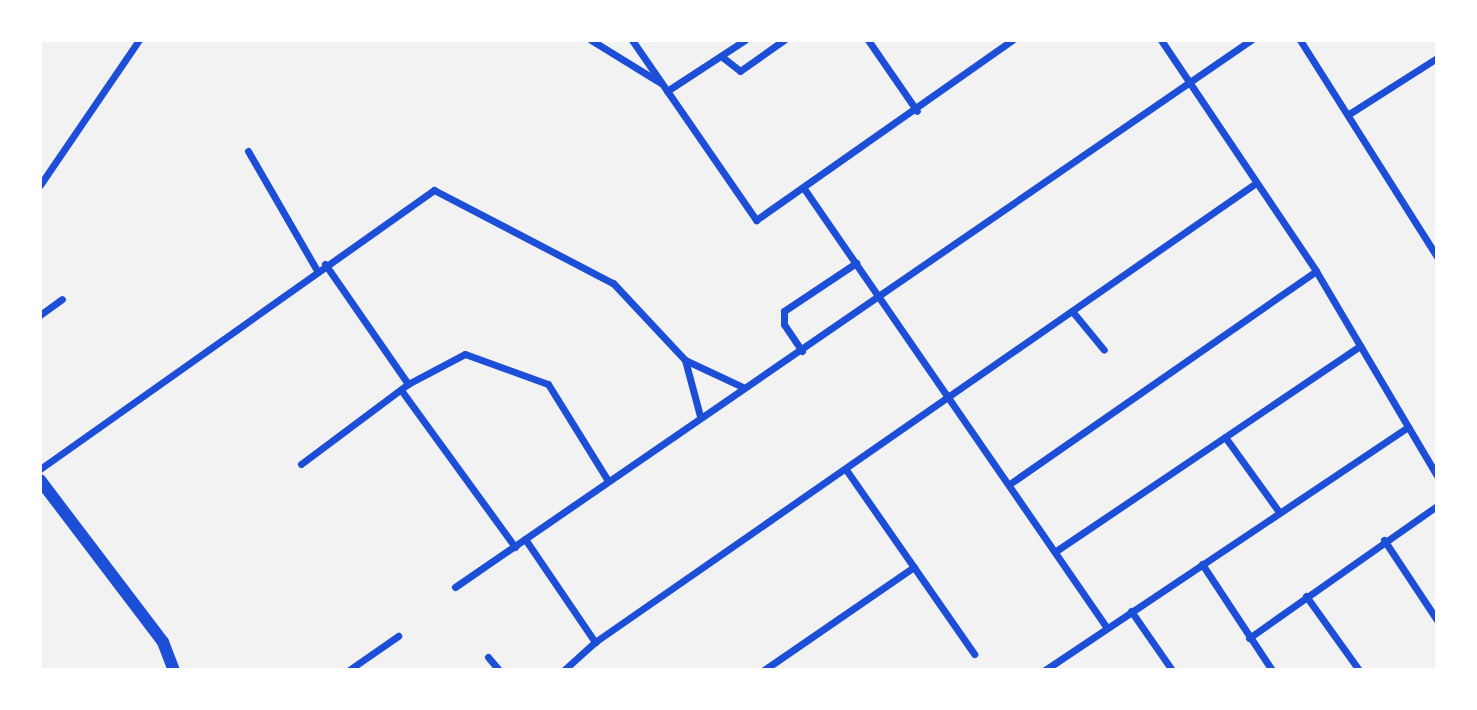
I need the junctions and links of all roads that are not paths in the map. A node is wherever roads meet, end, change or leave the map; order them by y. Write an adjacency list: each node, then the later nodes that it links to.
1 (139, 40): 19 (street)
2 (591, 40): 13 (street)
3 (632, 40): 13 (street)
4 (745, 40): 11 (street)
5 (784, 40): 11 (street)
6 (868, 40): 16 (street)
7 (1013, 40): 16 (street)
8 (1161, 40): 14 (street)
9 (1251, 40): 14 (street)
10 (1300, 40): 17 (street)
11 (721, 56): 15 (street)
12 (1437, 58): 17 (street)
13 (661, 83): 15 (street)
14 (1186, 83): 20 (street); 27 (street)
15 (667, 91): 21 (street)
16 (917, 111): 21 (street)
17 (1349, 114): 22 (street)
18 (248, 151): 25 (street)
19 (40, 184)
20 (1254, 186): 26 (street); 29 (street)
21 (805, 190): 23 (street)
22 (1437, 257)
23 (856, 263): 27 (street); 33 (street)
24 (325, 264): 25 (street); 34 (street); 35 (street)
25 (316, 269): 42 (street)
26 (1316, 271): 31 (street); 47 (street)
27 (880, 295): 33 (street); 37 (street)
28 (62, 299): 30 (street)
29 (1072, 311): 32 (street); 37 (street)
30 (40, 315)
31 (1360, 346): 39 (street); 40 (street)
32 (1104, 350)
33 (802, 351): 36 (street)
34 (685, 360): 36 (street); 38 (street)
35 (405, 387): 41 (street); 45 (street); 52 (street)
36 (743, 387): 38 (street)
37 (950, 396): 43 (street); 47 (street)
38 (699, 416): 45 (street)
39 (1408, 427): 44 (street); 49 (street)
40 (1225, 437): 49 (street); 53 (street)
41 (301, 464)
42 (40, 469)
43 (847, 471): 55 (street); 63 (street)
44 (1437, 476)
45 (607, 479): 50 (street)
46 (40, 480): 67 (street)
47 (1011, 483): 53 (street)
48 (1437, 506): 51 (street)
49 (1279, 512): 54 (street)
50 (525, 539): 52 (street); 63 (street)
51 (1384, 540): 57 (street); 59 (street)
52 (515, 547): 56 (street)
53 (1056, 551): 60 (street)
54 (1202, 564): 58 (street); 62 (street)
55 (914, 567): 64 (street); 71 (street)
56 (455, 587)
57 (1306, 596): 62 (street); 75 (street)
58 (1131, 611): 60 (street); 73 (street)
59 (1437, 620)
60 (1107, 628): 72 (street)
61 (398, 636): 68 (street)
62 (1249, 638): 74 (street)
63 (595, 642): 66 (street)
64 (974, 654)
65 (488, 657): 69 (street)
66 (577, 667): 70 (street)
67 (175, 669)
68 (349, 670)
69 (499, 670)
70 (564, 670)
71 (764, 670)
72 (1045, 670)
73 (1172, 670)
74 (1272, 670)
75 (1359, 670)

